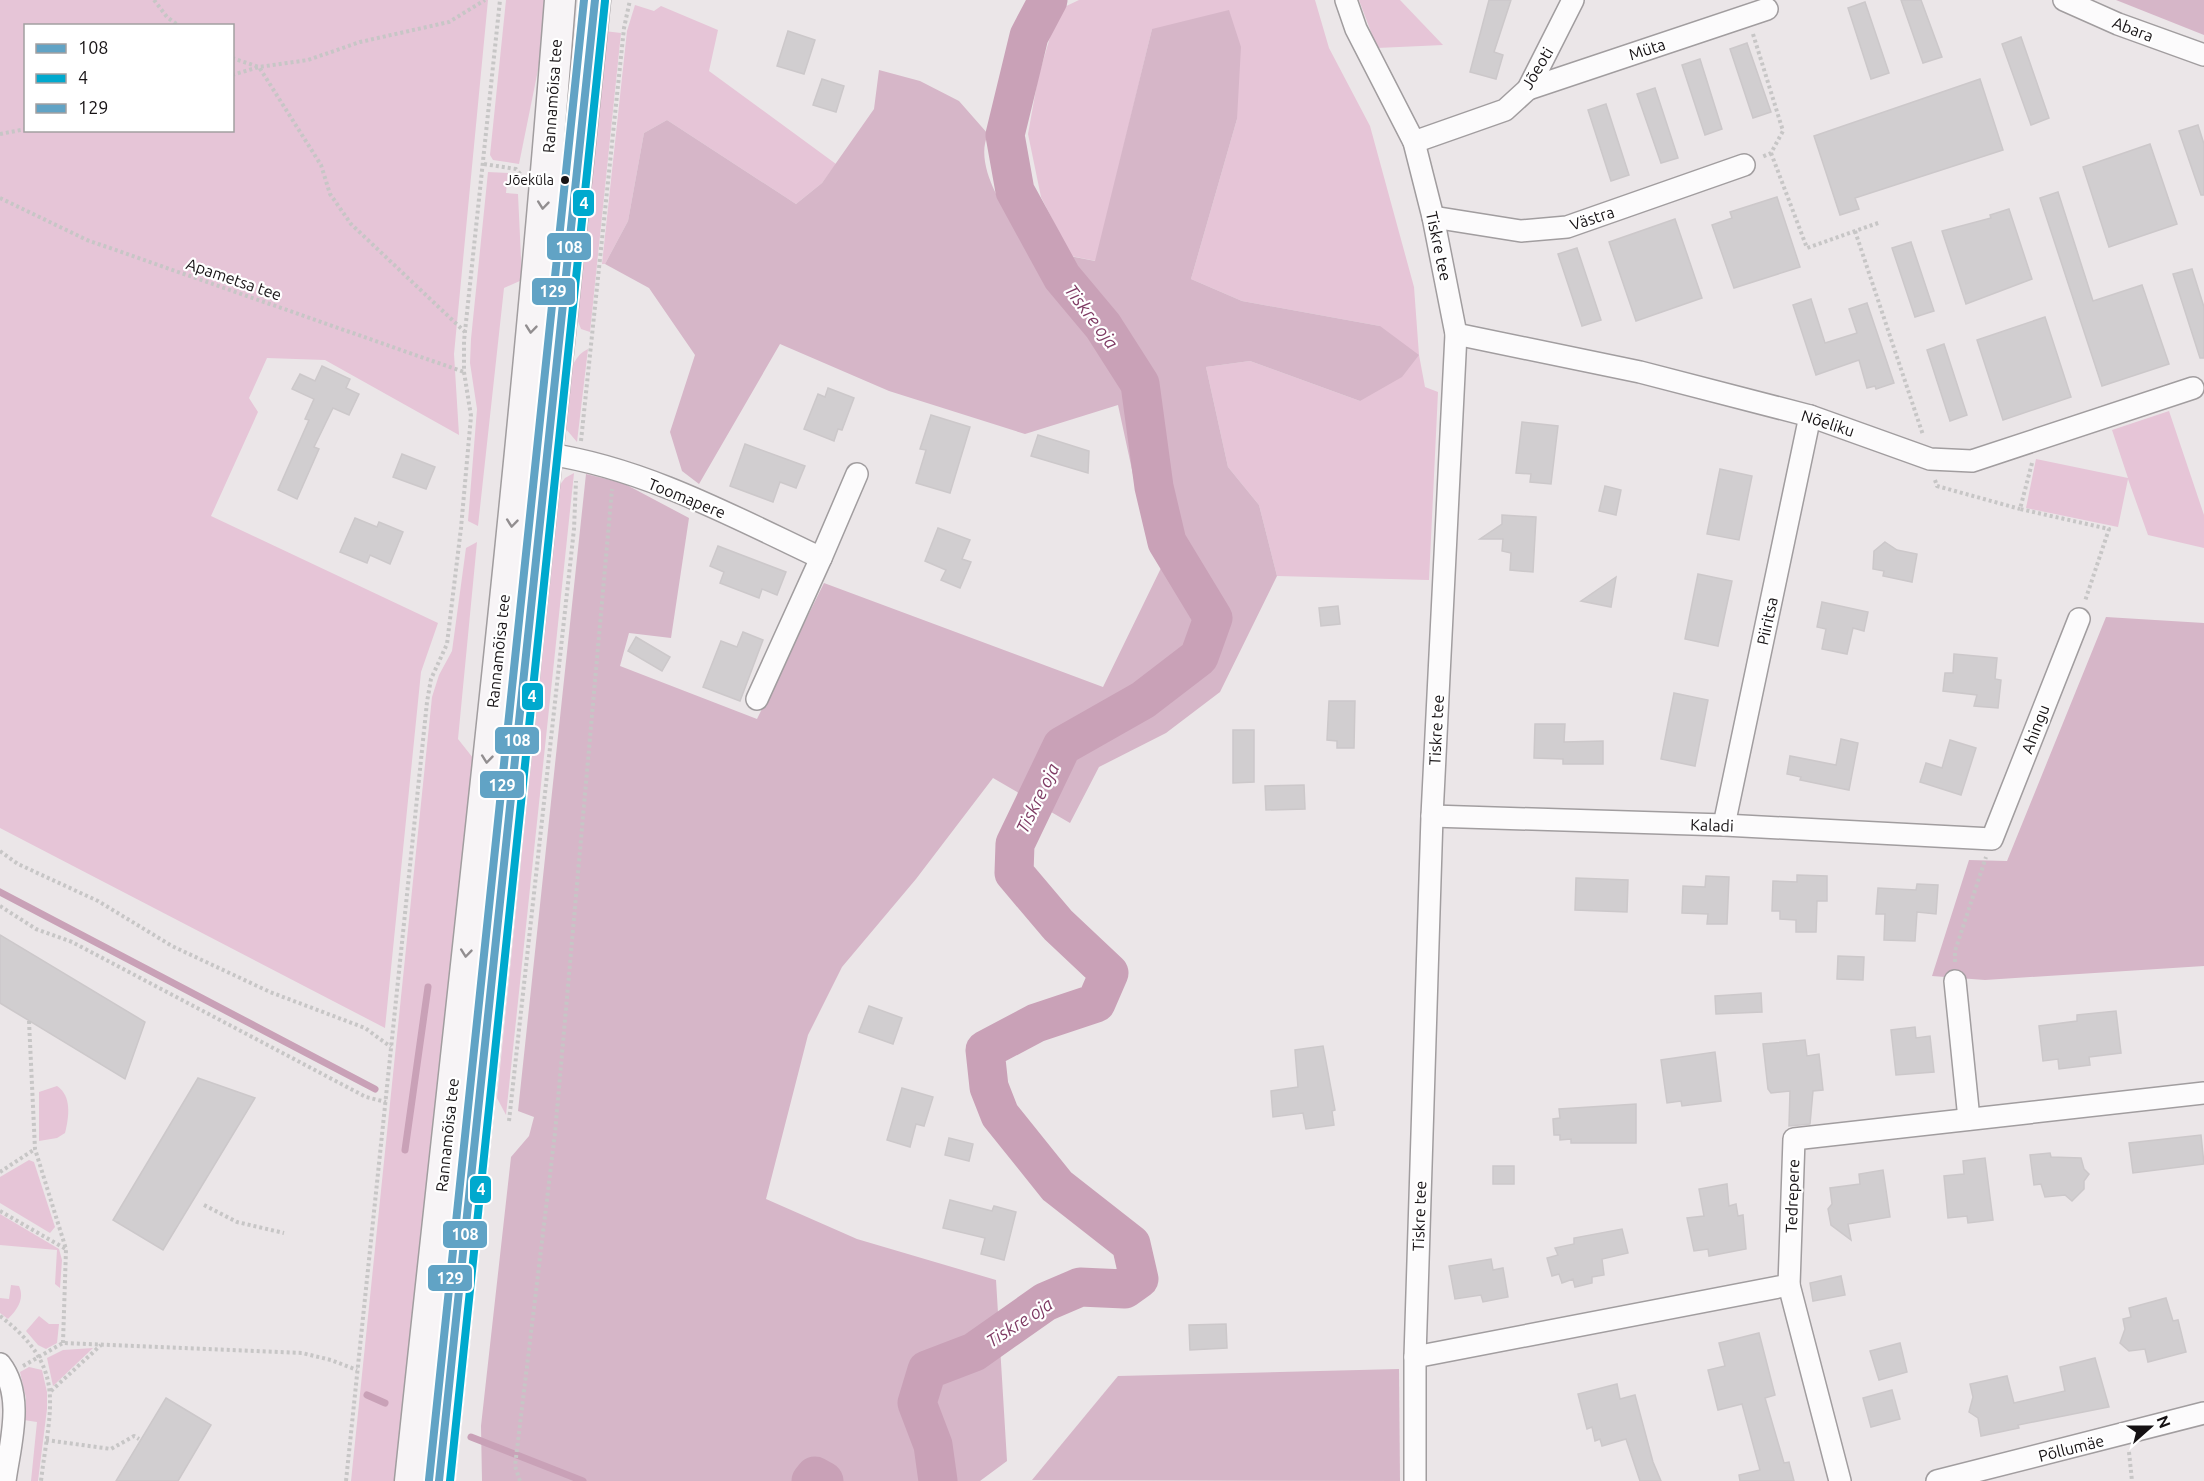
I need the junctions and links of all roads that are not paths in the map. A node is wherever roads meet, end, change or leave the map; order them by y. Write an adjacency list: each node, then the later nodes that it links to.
1 (560, 0): 31 (street, Rannamõisa tee, one-way to 31)
2 (595, 0): 15 (street, Rannamõisa tee)
3 (1346, 0): 9 (street, Tiskre tee)
4 (1574, 0): 8 (street, Jõeoti)
5 (2064, 0): 7 (street, Abara)
6 (1757, 13): 8 (street, Müta)
7 (2204, 55)
8 (1528, 89): 9 (street, Jõeoti)
9 (1414, 142): 11 (street, Tiskre tee)
10 (1744, 165): 11 (street, Västra)
11 (1433, 217): 12 (street, Tiskre tee)
12 (1456, 334): 14 (street, Nõeliku); 20 (street, Tiskre tee)
13 (2193, 388): 14 (street, Nõeliku)
14 (1810, 416): 21 (street, Piiritsa)
15 (548, 454): 17 (street, Toomapere); 32 (street, Rannamõisa tee)
16 (857, 474): 17 (street)
17 (821, 558): 19 (street)
18 (2079, 619): 22 (street, Ahingu)
19 (758, 699)
20 (1432, 816): 21 (street, Kaladi); 27 (street, Tiskre tee)
21 (1724, 825): 22 (street, Kaladi)
22 (1992, 840)
23 (1955, 981): 25 (street)
24 (2204, 1093): 25 (street, Tedrepere)
25 (1969, 1119): 26 (street, Tedrepere)
26 (1789, 1285): 27 (street); 34 (street)
27 (1414, 1357): 33 (street, Tiskre tee)
28 (0, 1364): 30 (street)
29 (2204, 1413): 35 (street, Põllumäe)
30 (5, 1481)
31 (410, 1481)
32 (439, 1481)
33 (1415, 1481)
34 (1840, 1481)
35 (1937, 1481)

